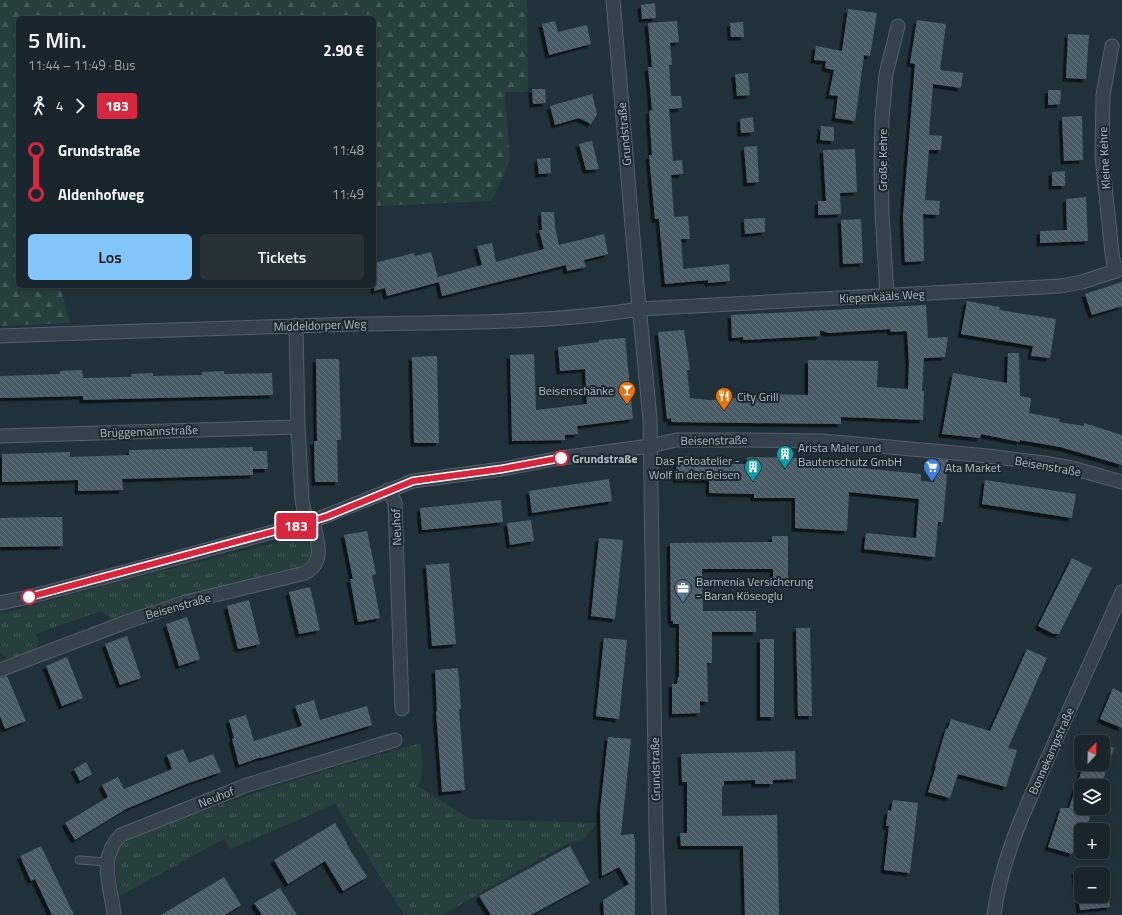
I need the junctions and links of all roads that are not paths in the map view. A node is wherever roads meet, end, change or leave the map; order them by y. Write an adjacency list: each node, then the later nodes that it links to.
1 (613, 0): 6 (street, Grundstraße)
2 (898, 26): 5 (street, Große Kehre)
3 (1112, 46): 4 (street, Kleine Kehre)
4 (1119, 270): 5 (street, Kiepenkääls Weg)
5 (887, 295): 6 (street, Kiepenkääls Weg)
6 (639, 309): 7 (street, Middeldorper Weg); 11 (street, Grundstraße)
7 (296, 325): 8 (street, Middeldorper Weg); 9 (street)
8 (0, 336)
9 (298, 427): 10 (street, Brüggemannstraße); 14 (street)
10 (0, 436)
11 (650, 446): 12 (street, Beisenstraße); 13 (street, Beisenstraße); 23 (street, Grundstraße)
12 (1122, 482)
13 (388, 490): 14 (street, Beisenstraße); 18 (street, Neuhof)
14 (310, 522): 16 (street, Beisenstraße); 17 (street, Beisenstraße)
15 (1122, 592): 24 (street, Bonnekampstraße)
16 (0, 603)
17 (0, 670)
18 (402, 709)
19 (395, 740): 21 (street, Neuhof)
20 (79, 860): 21 (lane)
21 (107, 862): 22 (street, Neuhof)
22 (114, 915)
23 (659, 915)
24 (994, 915)

